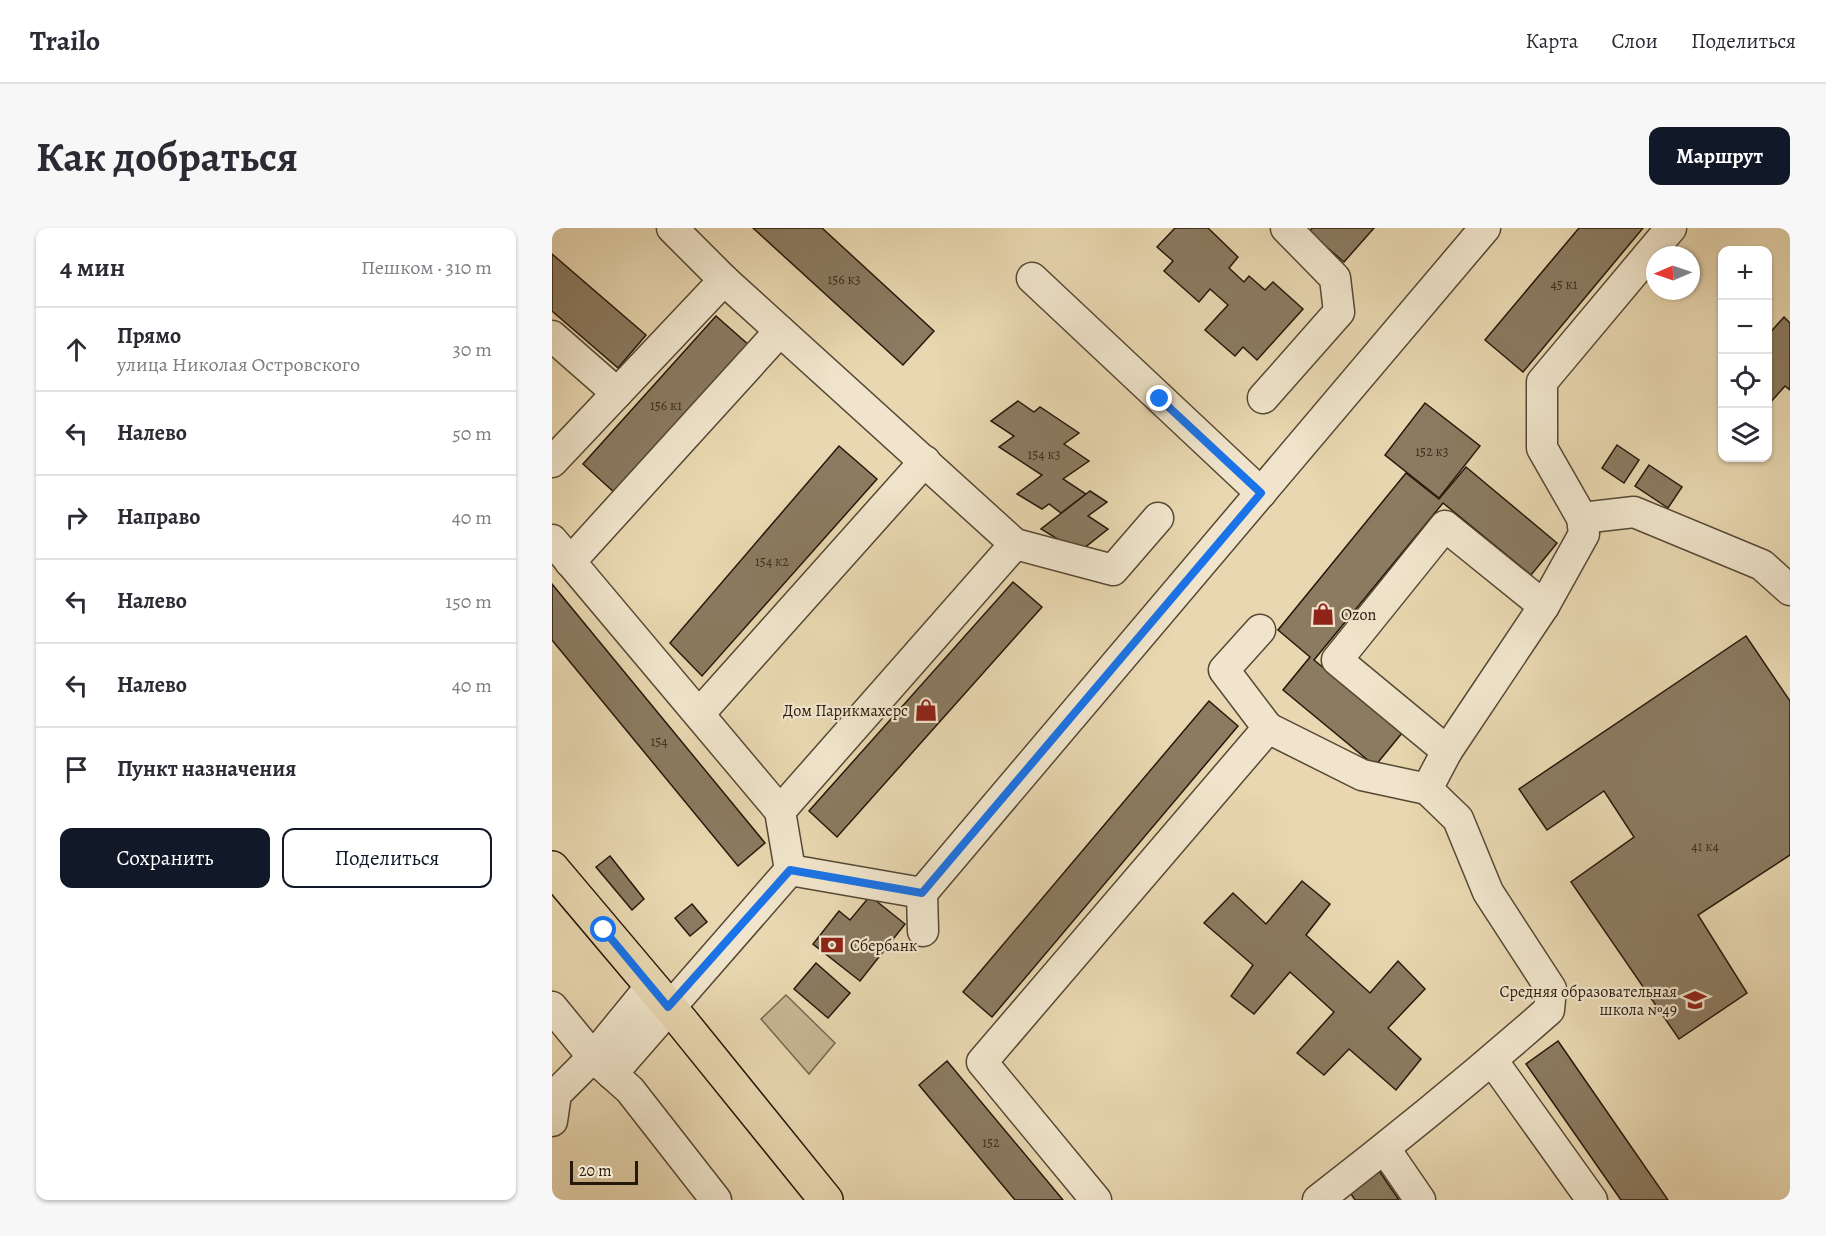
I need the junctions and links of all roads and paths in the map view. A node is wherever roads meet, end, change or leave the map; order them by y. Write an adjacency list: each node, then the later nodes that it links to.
1 (672, 228): 6 (street)
2 (1286, 228): 10 (street)
3 (1485, 228): 13 (street)
4 (1671, 228): 15 (street)
5 (1032, 278): 13 (street)
6 (724, 280): 7 (street); 9 (street)
7 (780, 331): 11 (street); 17 (street)
8 (552, 336): 9 (street)
9 (617, 393): 12 (street)
10 (1263, 398)
11 (925, 461): 16 (street); 21 (street)
12 (552, 462)
13 (1261, 493): 28 (street)
14 (1158, 518): 16 (street)
15 (1582, 518): 18 (street); 19 (street)
16 (1015, 544): 25 (street)
17 (561, 551): 21 (street)
18 (1790, 590)
19 (1544, 606): 23 (street); 23 (street)
20 (1260, 630): 22 (street)
21 (699, 714): 25 (street)
22 (1268, 728): 24 (street); 38 (street)
23 (1447, 751): 24 (street)
24 (1427, 789): 32 (street)
25 (780, 811): 27 (street)
26 (552, 868): 30 (main road)
27 (790, 870): 28 (street); 30 (street)
28 (922, 893): 29 (street)
29 (923, 931)
30 (660, 997): 33 (street); 37 (main road)
31 (552, 1007): 33 (street)
32 (1492, 1060): 35 (street); 41 (street)
33 (602, 1065): 34 (street); 36 (street)
34 (552, 1121)
35 (1385, 1149): 39 (street); 40 (street)
36 (716, 1200)
37 (826, 1200)
38 (1096, 1200)
39 (1318, 1200)
40 (1420, 1200)
41 (1592, 1200)

